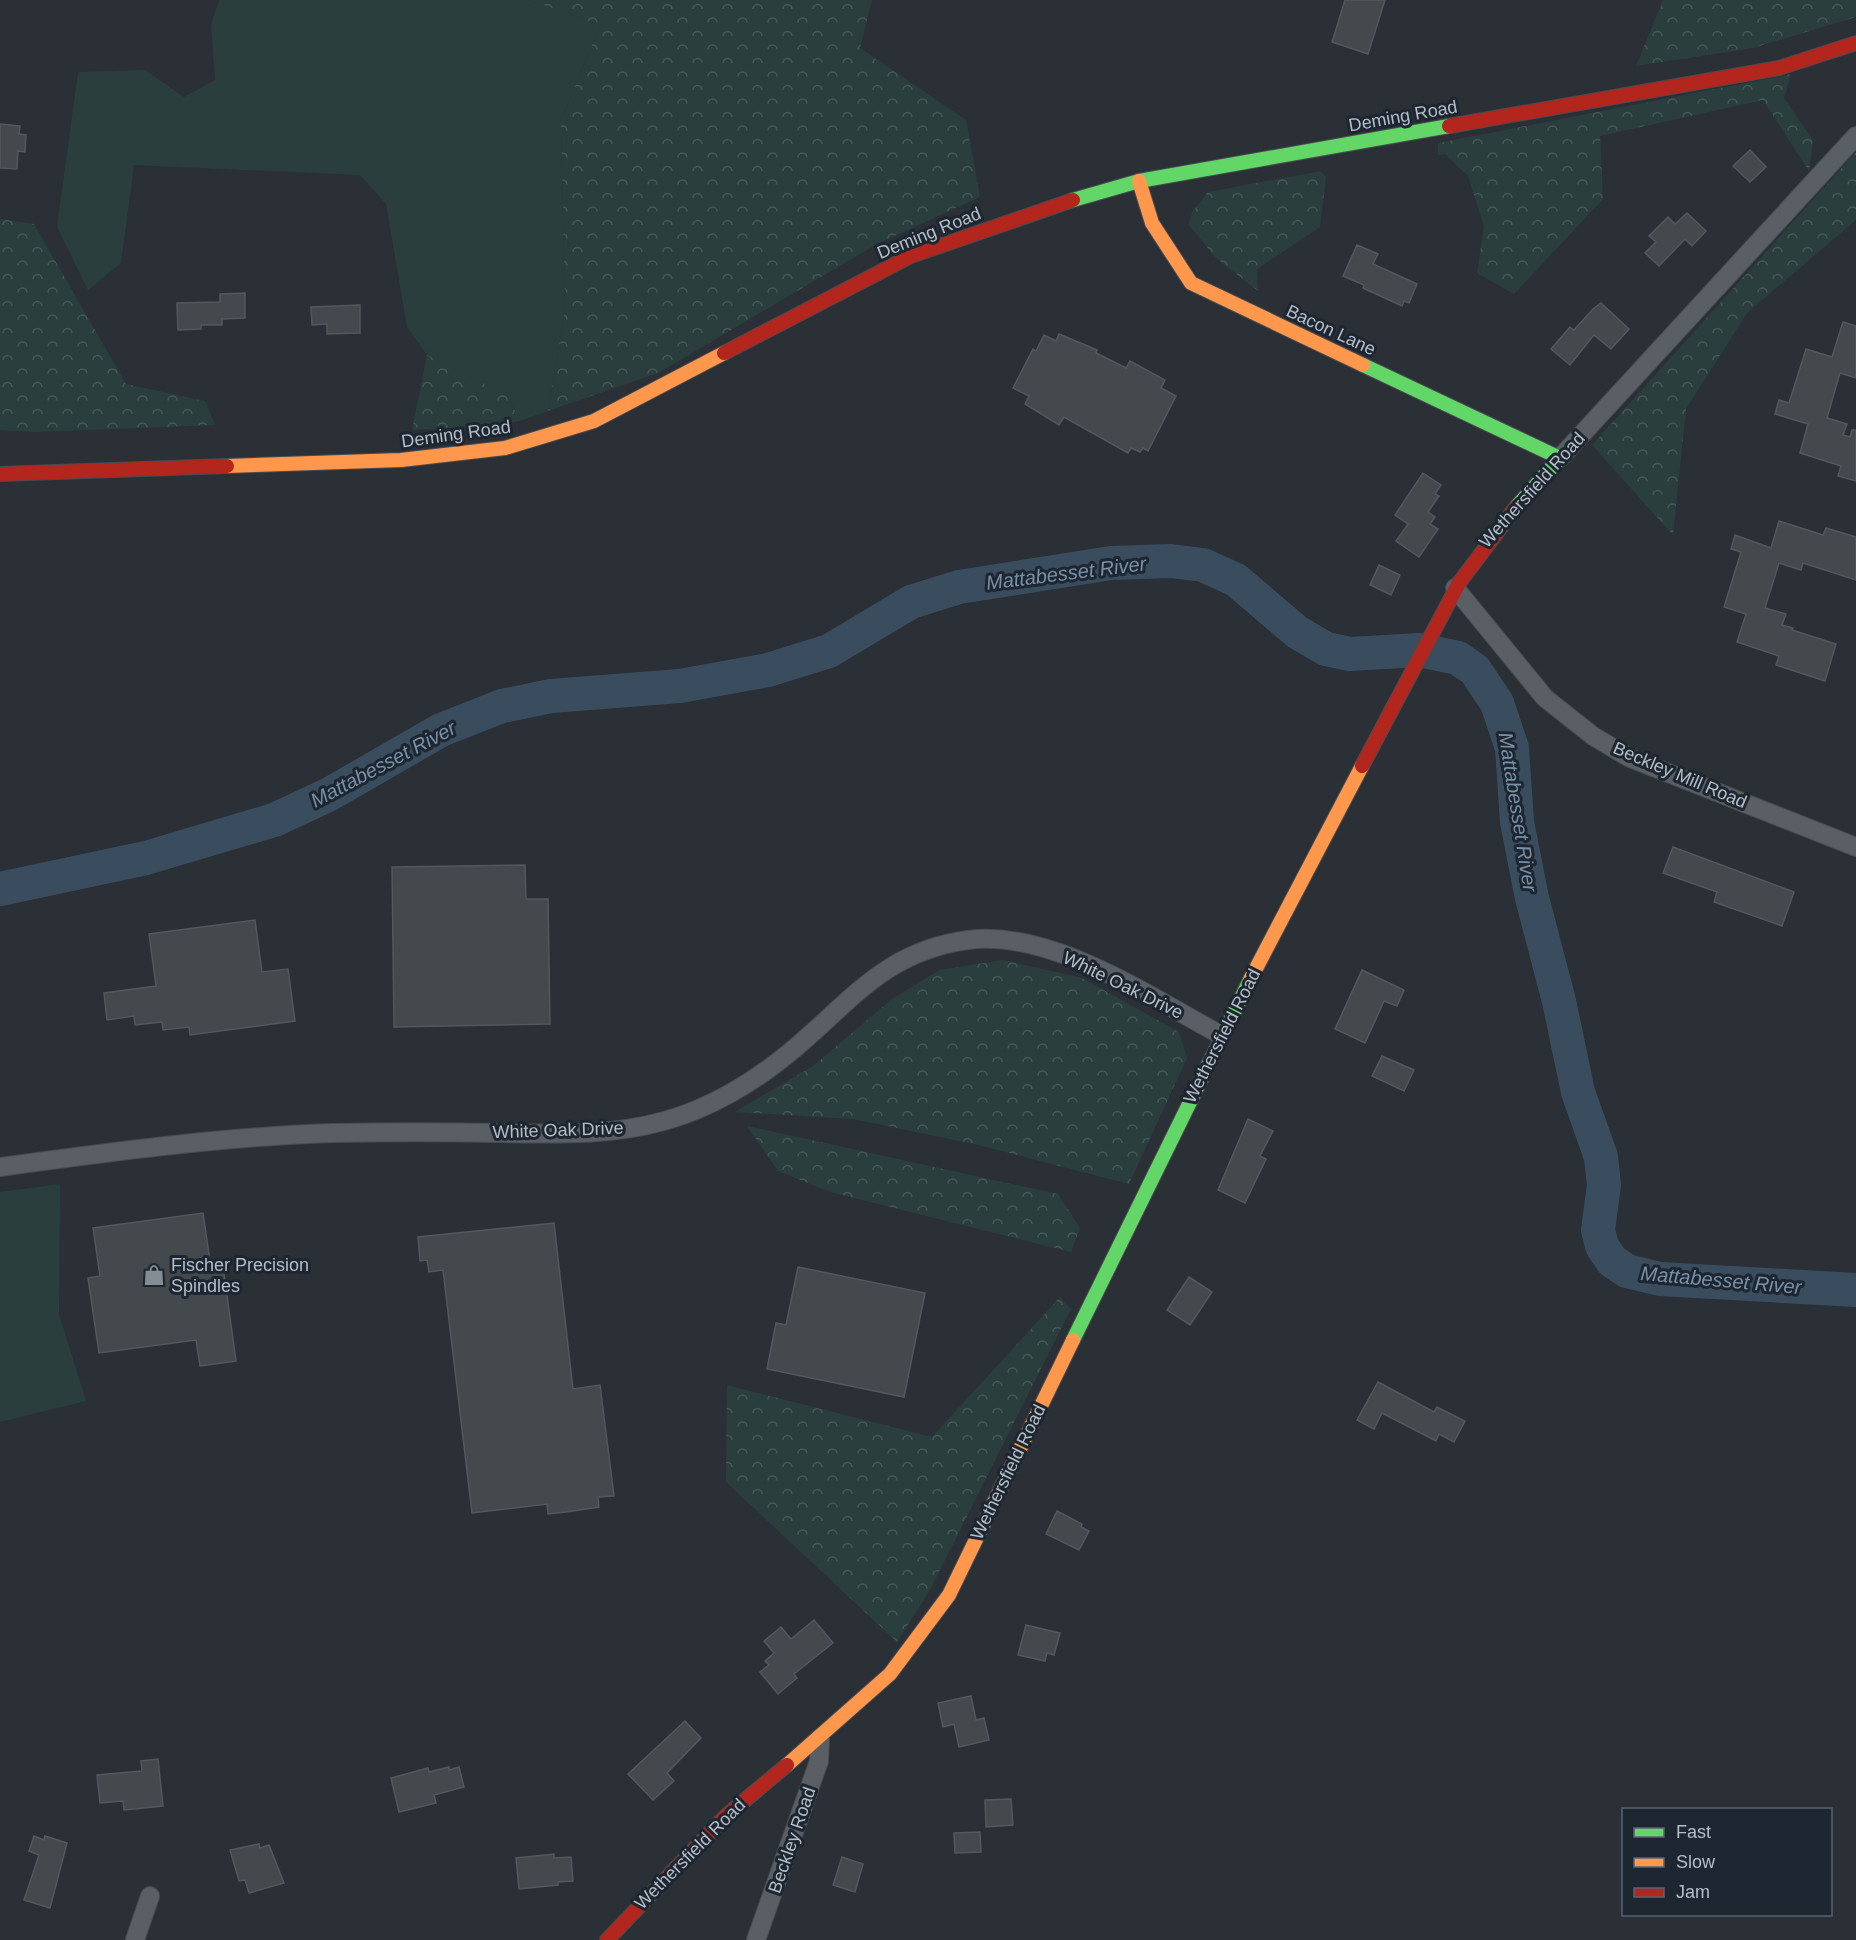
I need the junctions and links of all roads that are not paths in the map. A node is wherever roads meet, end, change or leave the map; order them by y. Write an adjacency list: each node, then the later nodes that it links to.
1 (1856, 43): 3 (street, Deming Road)
2 (1856, 136): 4 (street, Wethersfield Road)
3 (1139, 181): 4 (street, Bacon Lane); 5 (street, Deming Road)
4 (1560, 458): 6 (street, Wethersfield Road)
5 (0, 474)
6 (1455, 588): 7 (street, Beckley Mill Road); 8 (street, Wethersfield Road)
7 (1856, 847)
8 (1221, 1035): 9 (street, White Oak Drive); 10 (street, Wethersfield Road)
9 (0, 1167)
10 (820, 1738): 13 (street, Wethersfield Road); 14 (street, Beckley Road)
11 (150, 1896): 12 (street)
12 (135, 1940)
13 (606, 1940)
14 (756, 1940)

